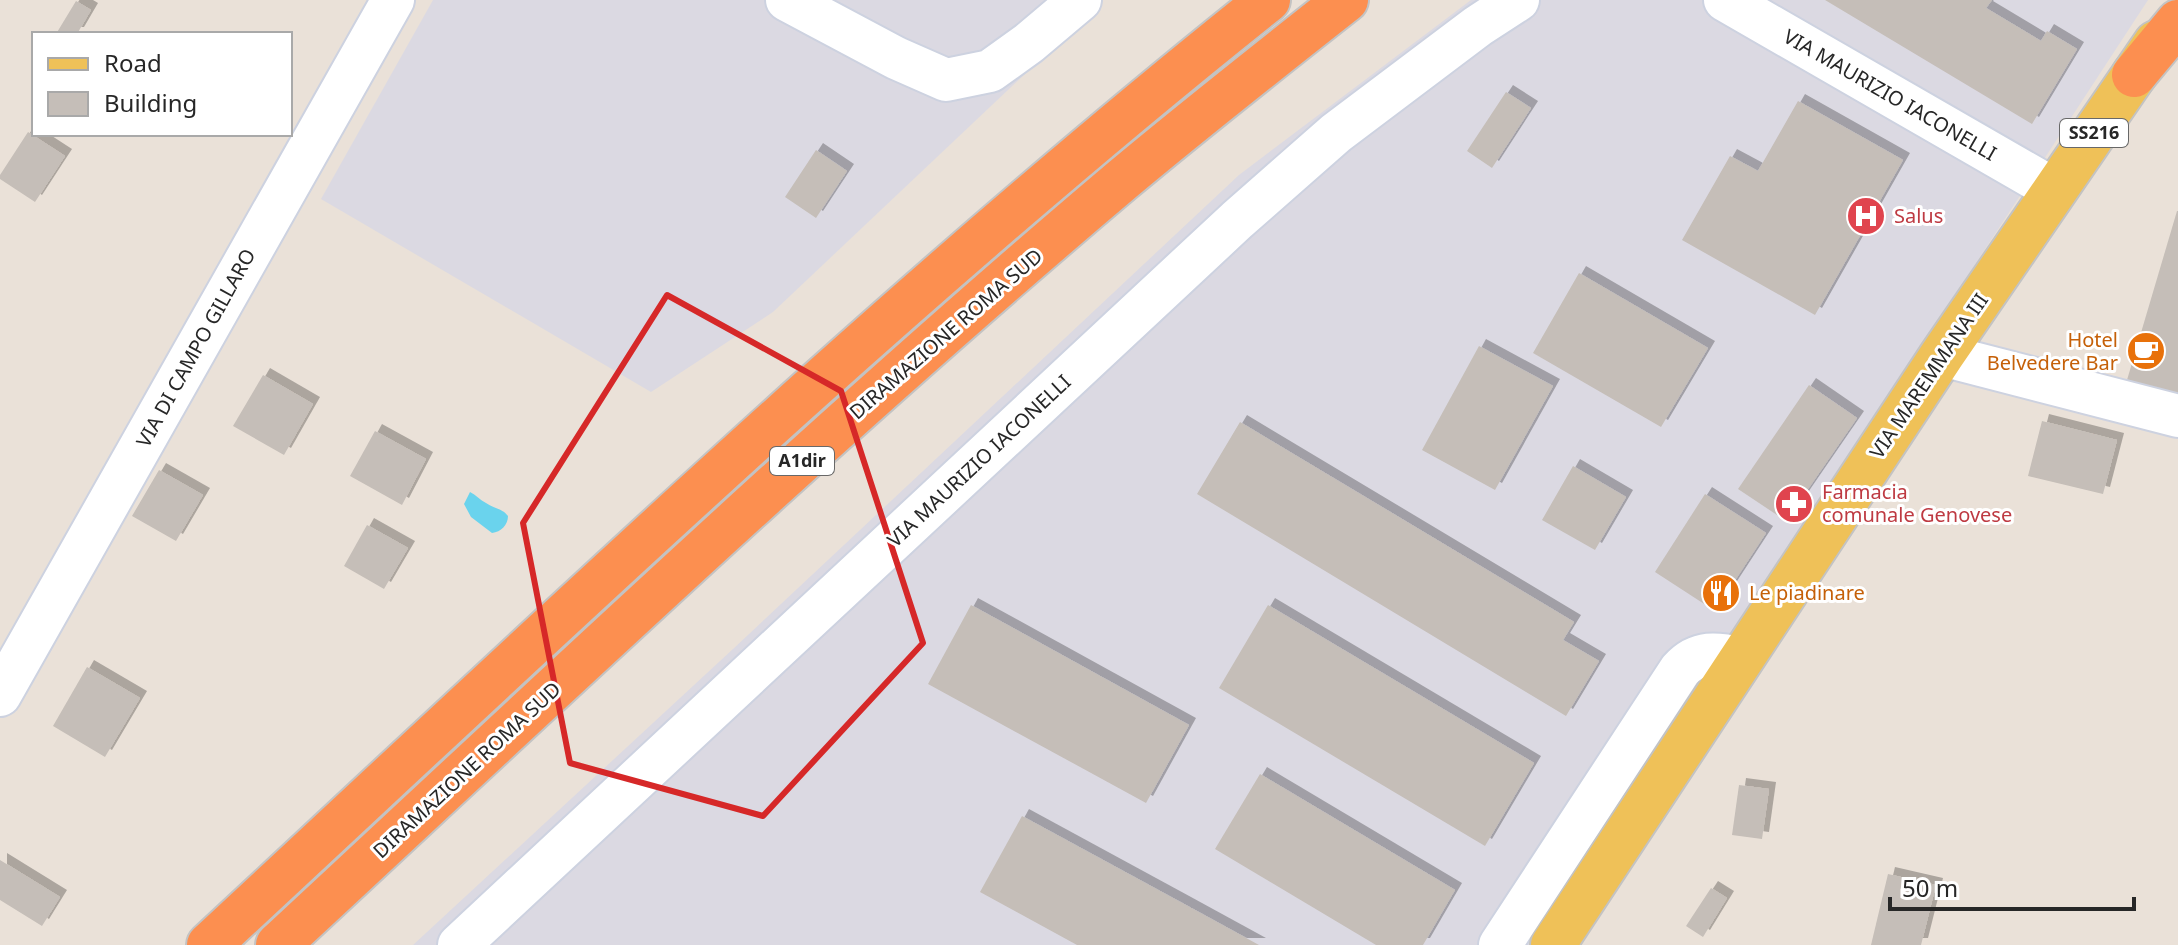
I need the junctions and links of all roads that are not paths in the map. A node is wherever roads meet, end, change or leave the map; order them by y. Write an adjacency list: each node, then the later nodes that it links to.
1 (393, 0): 15 (street, VIA DI CAMPO GILLARO)
2 (787, 0): 3 (street)
3 (1080, 0)
4 (1268, 0): 16 (highway, A1dir)
5 (1346, 0): 17 (highway, DIRAMAZIONE ROMA SUD / A1dir)
6 (1518, 0): 18 (street, VIA MAURIZIO IACONELLI)
7 (1725, 0): 11 (street, VIA MAURIZIO IACONELLI)
8 (2178, 11): 10 (main road, VIA MAREMMANA III / SS216)
9 (2178, 22): 10 (highway)
10 (2134, 75): 11 (main road, VIA MAREMMANA III / SS216)
11 (2055, 190): 12 (main road, VIA MAREMMANA III / SS216)
12 (1942, 355): 13 (street); 14 (main road, VIA MAREMMANA III / SS216)
13 (2178, 416)
14 (1742, 658): 19 (street); 20 (main road, VIA MAREMMANA III / SS216)
15 (0, 695)
16 (209, 945)
17 (278, 945)
18 (459, 945)
19 (1500, 945)
20 (1553, 945)

